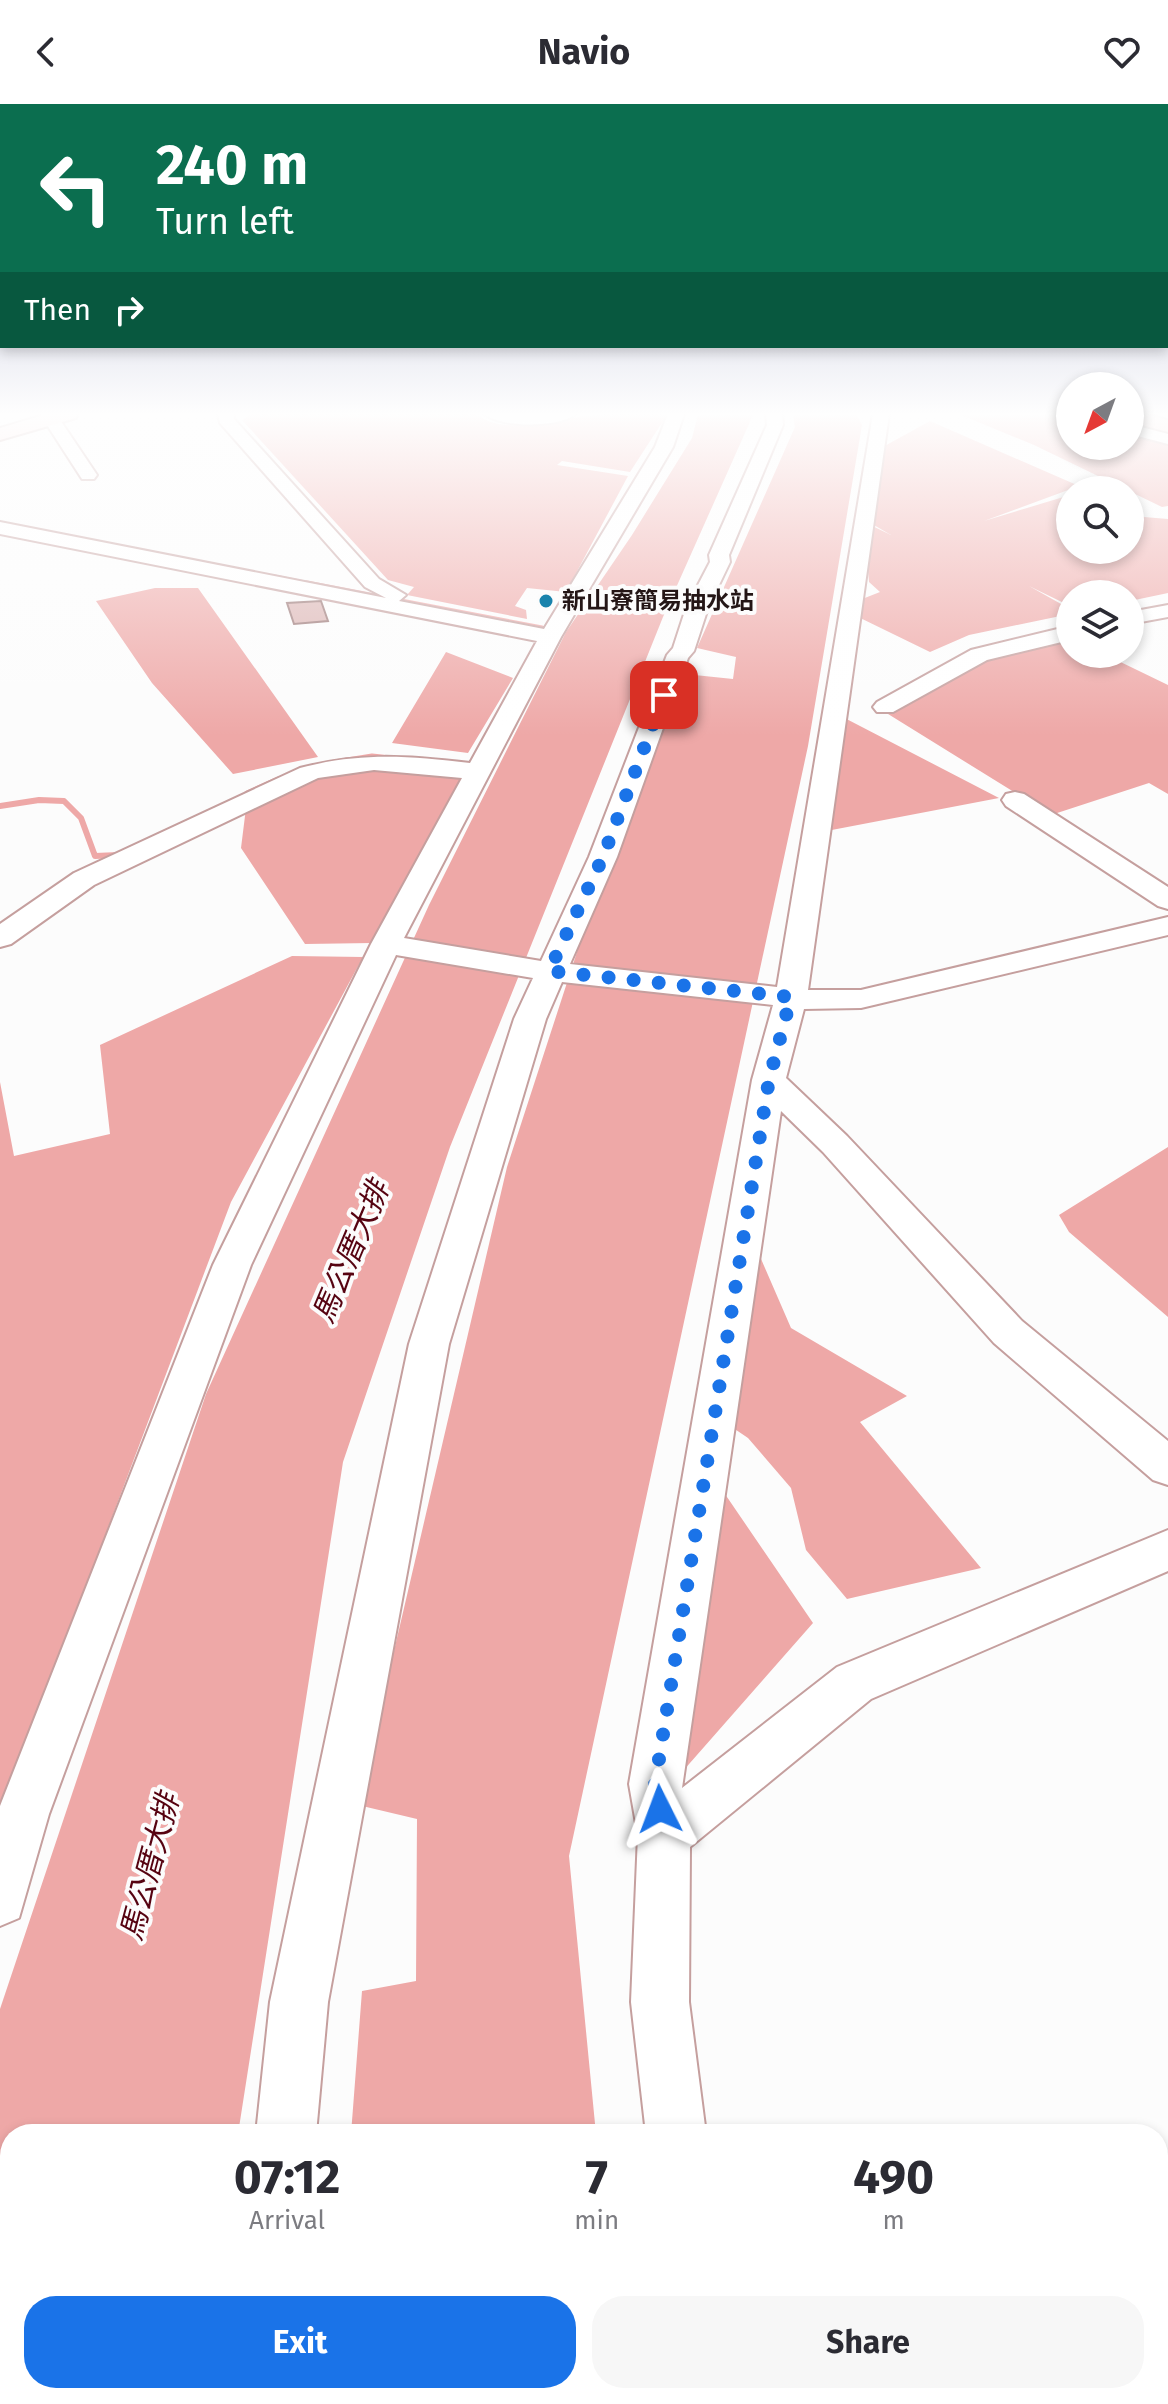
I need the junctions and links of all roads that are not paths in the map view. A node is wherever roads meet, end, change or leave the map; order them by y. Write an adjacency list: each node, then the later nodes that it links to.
1 (22, 521): 7 (street)
2 (317, 521): 8 (street)
3 (619, 521): 14 (street)
4 (734, 521): 22 (street)
5 (864, 521): 23 (street)
6 (0, 528): 14 (street)
7 (168, 550)
8 (396, 595)
9 (1168, 611): 10 (street)
10 (1144, 616)
11 (1144, 619): 12 (street)
12 (1168, 625)
13 (1056, 636): 15 (street)
14 (550, 637): 16 (street)
15 (885, 707)
16 (480, 769): 20 (street); 21 (street)
17 (1015, 800): 18 (street)
18 (1168, 900)
19 (1168, 926): 23 (street)
20 (0, 938)
21 (386, 944): 22 (street); 28 (street)
22 (549, 971): 23 (street); 29 (street)
23 (791, 997): 24 (street)
24 (769, 1080): 25 (street); 27 (street)
25 (1168, 1467)
26 (1168, 1550): 27 (street)
27 (664, 1835): 30 (street)
28 (0, 1899)
29 (287, 2124)
30 (675, 2124)

